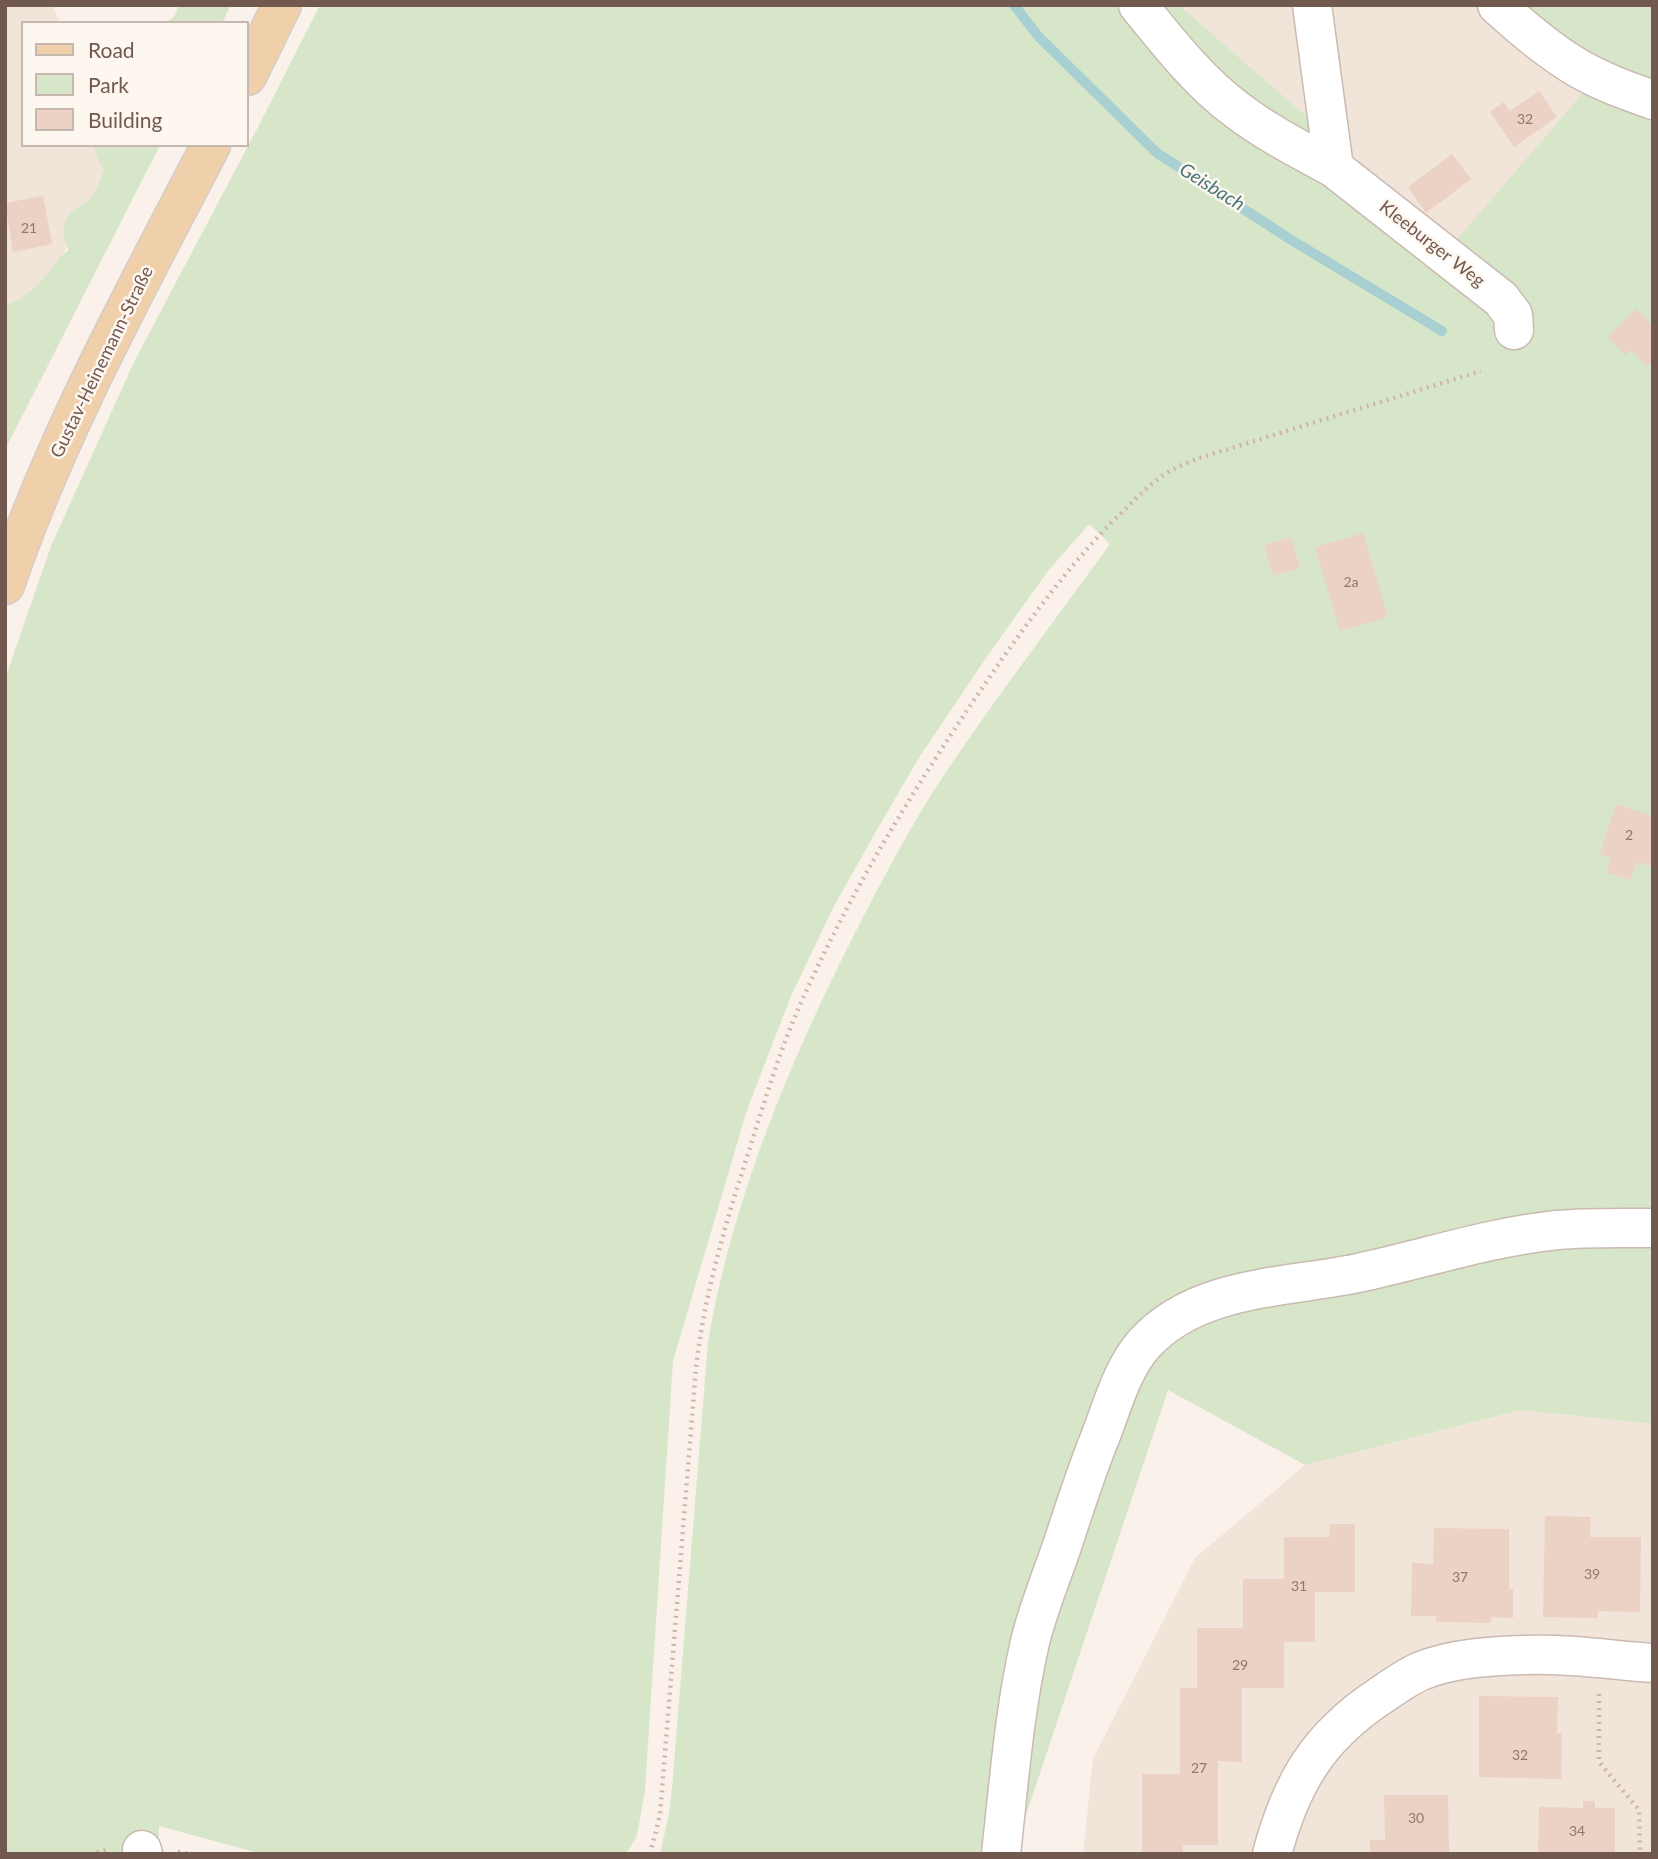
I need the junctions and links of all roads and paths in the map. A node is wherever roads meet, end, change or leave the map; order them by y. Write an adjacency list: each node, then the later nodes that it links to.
1 (282, 5): 5 (main road)
2 (1138, 5): 8 (street, Kleeburger Weg)
3 (1312, 5): 8 (street)
4 (1497, 5): 6 (street)
5 (248, 74)
6 (1653, 100)
7 (210, 147): 11 (main road, Gustav-Heinemann-Straße)
8 (1334, 167): 9 (street, Kleeburger Weg)
9 (1514, 330)
10 (1481, 371): 15 (path)
11 (5, 585)
12 (1653, 1228): 16 (street)
13 (1599, 1659): 14 (street); 17 (street); 18 (path)
14 (1653, 1663)
15 (650, 1854)
16 (1001, 1854)
17 (1272, 1854)
18 (1640, 1854)

